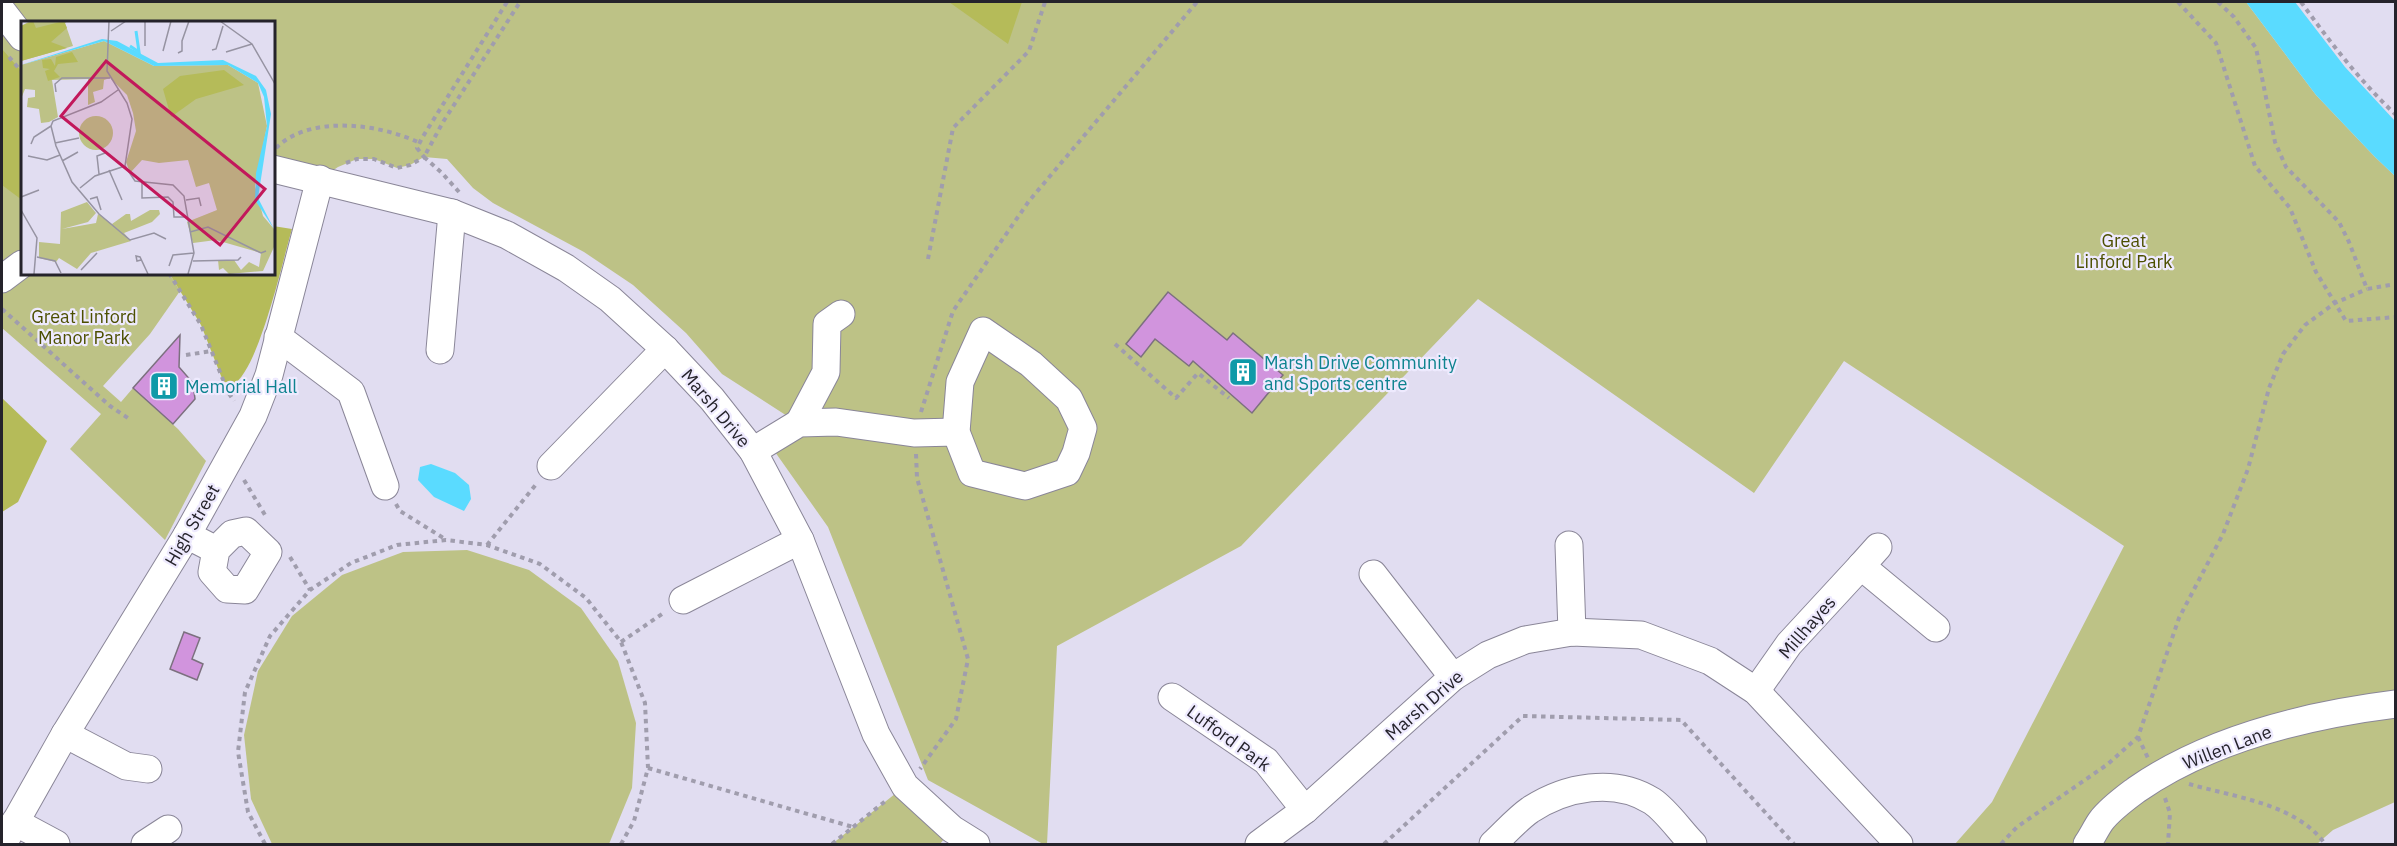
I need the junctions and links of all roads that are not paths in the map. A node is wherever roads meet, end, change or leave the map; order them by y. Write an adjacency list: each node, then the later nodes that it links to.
1 (2, 11): 2 (street)
2 (21, 36)
3 (274, 169): 4 (street, Marsh Drive)
4 (320, 179): 5 (street, Marsh Drive); 9 (street, High Street)
5 (459, 216): 10 (street, Marsh Drive); 11 (street)
6 (21, 265): 7 (street)
7 (2, 279)
8 (841, 314): 12 (street)
9 (278, 337): 16 (street); 17 (street, High Street)
10 (664, 349): 14 (street, Marsh Drive); 15 (street)
11 (440, 350)
12 (799, 423): 13 (street); 14 (street)
13 (956, 432): 13 (street)
14 (753, 451): 18 (street, Marsh Drive)
15 (551, 466)
16 (385, 486)
17 (188, 535): 20 (street); 29 (street, High Street)
18 (800, 540): 22 (street); 34 (street, Marsh Drive)
19 (1569, 545): 24 (street)
20 (216, 550)
21 (1373, 574): 25 (street)
22 (683, 600)
23 (1936, 628): 26 (street, Millhayes)
24 (1572, 632): 25 (street, Marsh Drive); 26 (street, Marsh Drive)
25 (1453, 677): 31 (street, Marsh Drive)
26 (1756, 691): 35 (street, Marsh Drive)
27 (1172, 697): 31 (street, Lufford Park)
28 (2396, 704): 42 (street, Willen Lane)
29 (65, 734): 30 (street); 33 (street, High Street)
30 (148, 769)
31 (1305, 810): 39 (street, Marsh Drive)
32 (168, 830): 37 (street)
33 (9, 833): 36 (street)
34 (946, 837): 38 (street, Marsh Drive)
35 (1887, 841)
36 (56, 844)
37 (145, 844)
38 (976, 844)
39 (1259, 844)
40 (1493, 844): 41 (street)
41 (1693, 844)
42 (2087, 844)

